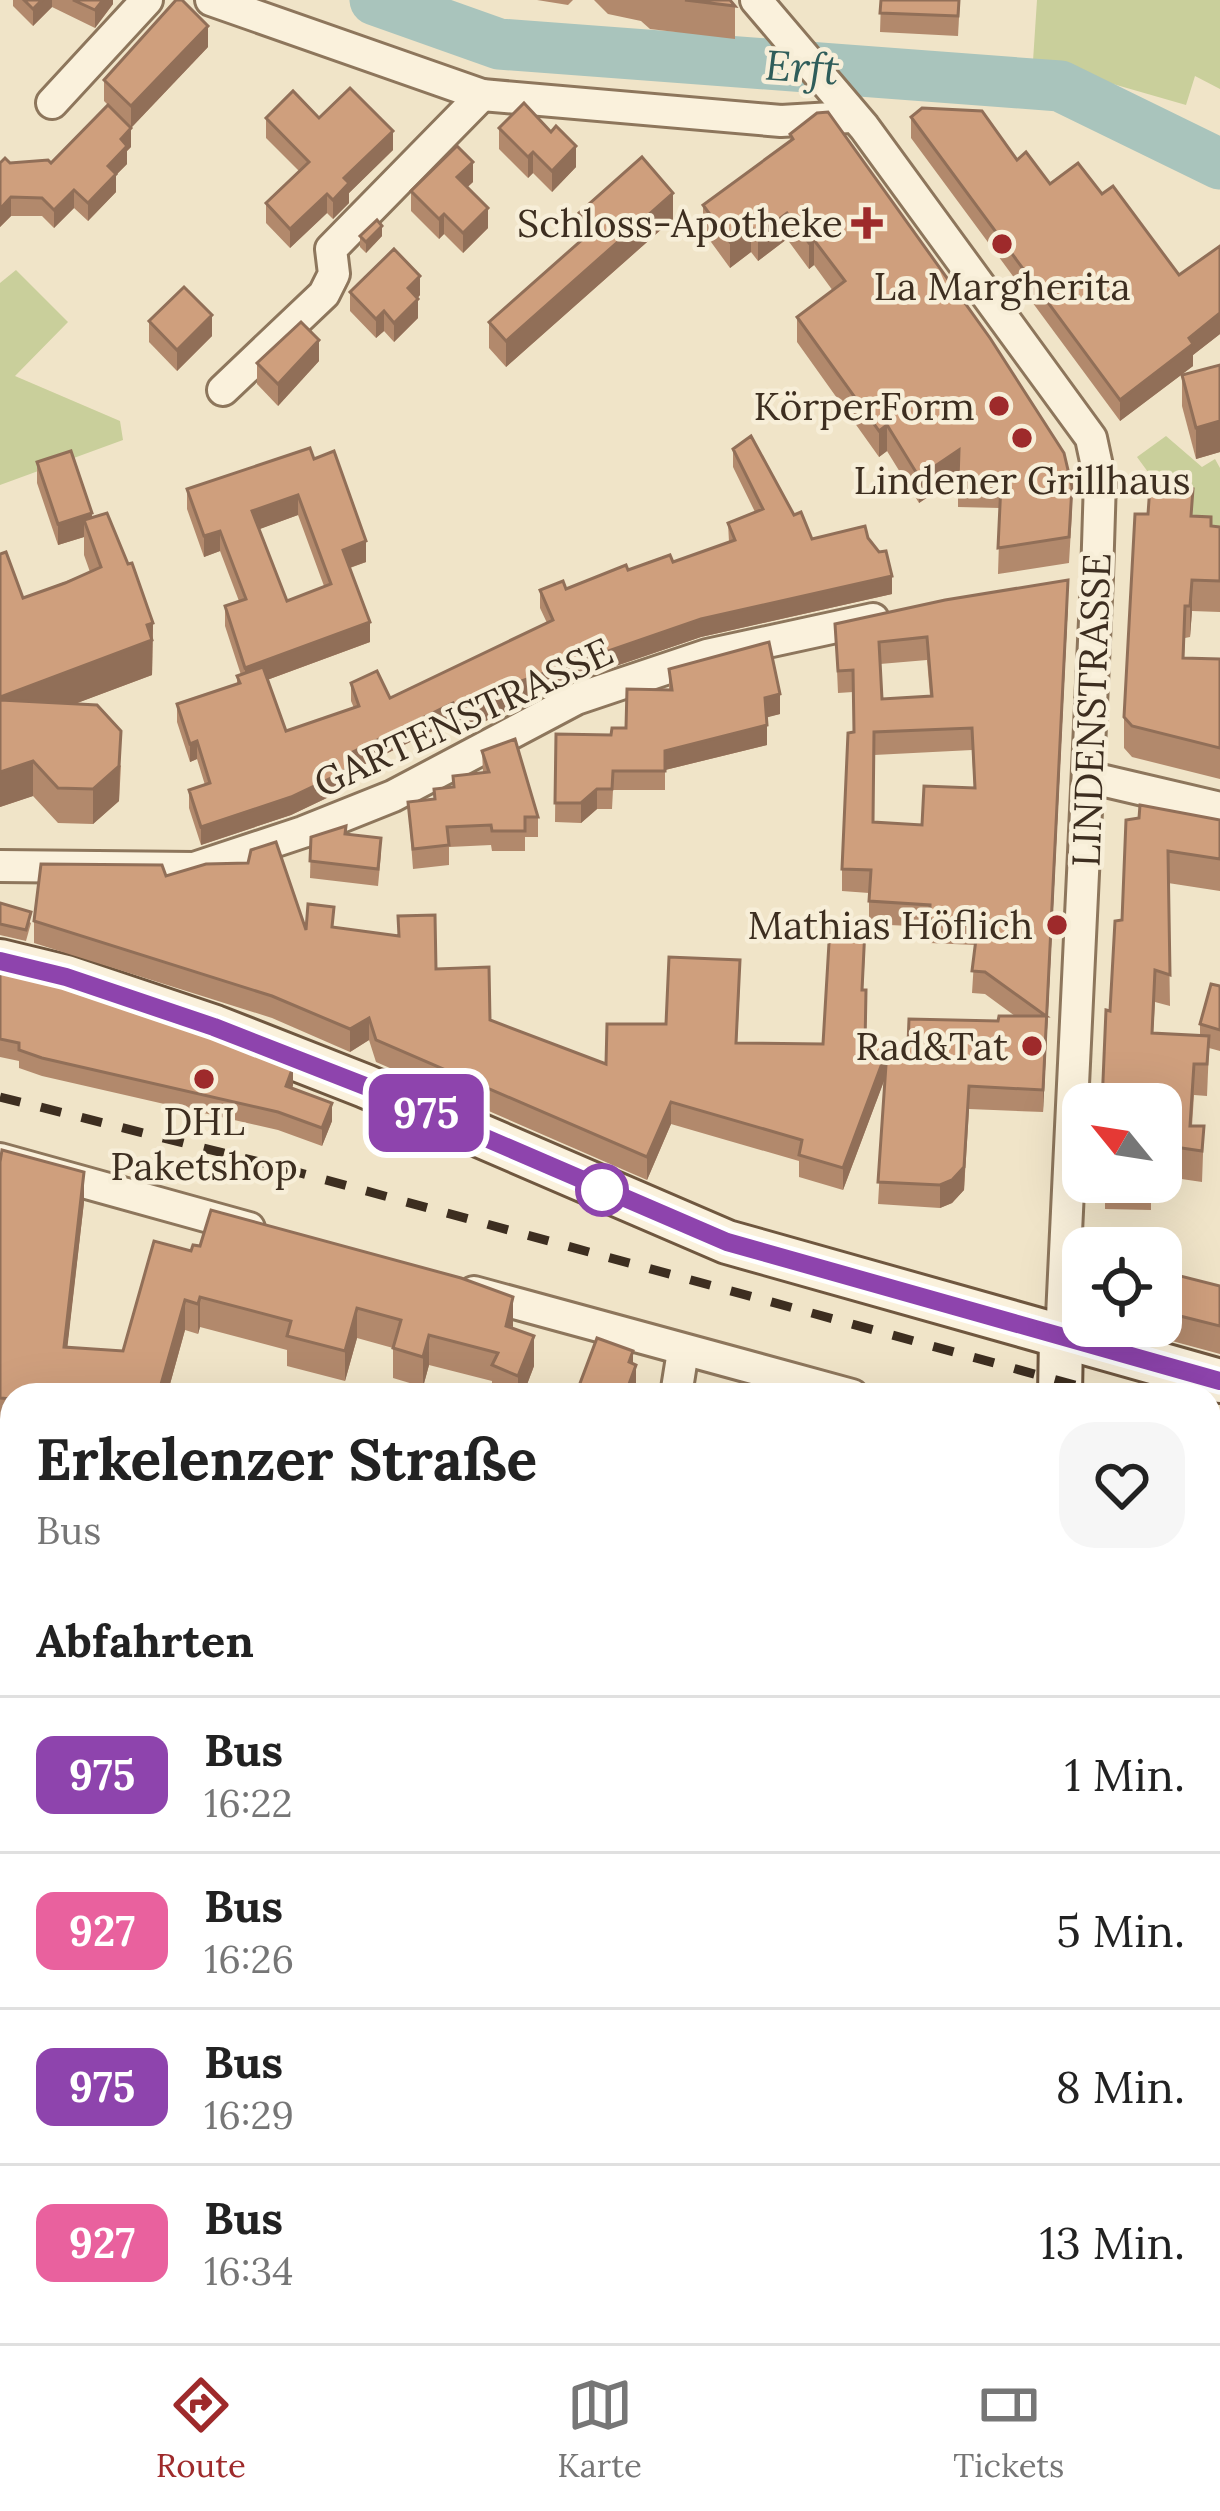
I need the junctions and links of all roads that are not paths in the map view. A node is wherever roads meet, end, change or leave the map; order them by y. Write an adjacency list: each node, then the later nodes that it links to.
1 (147, 0): 5 (street)
2 (211, 0): 4 (street)
3 (765, 9): 6 (street, LINDENSTRASSE)
4 (482, 95): 6 (street); 7 (street)
5 (52, 103)
6 (851, 111): 9 (street, LINDENSTRASSE)
7 (223, 390)
8 (899, 613): 11 (street, GARTENSTRASSE)
9 (1088, 777): 10 (street); 16 (street, LINDENSTRASSE)
10 (1220, 808)
11 (0, 866)
12 (0, 961): 16 (street)
13 (0, 1159): 14 (street)
14 (274, 1235)
15 (456, 1286): 17 (street)
16 (1061, 1338): 18 (street); 21 (street, LINDENSTRASSE)
17 (683, 1351): 19 (street); 20 (street)
18 (1220, 1381)
19 (678, 1383)
20 (806, 1383)
21 (1060, 1383)

